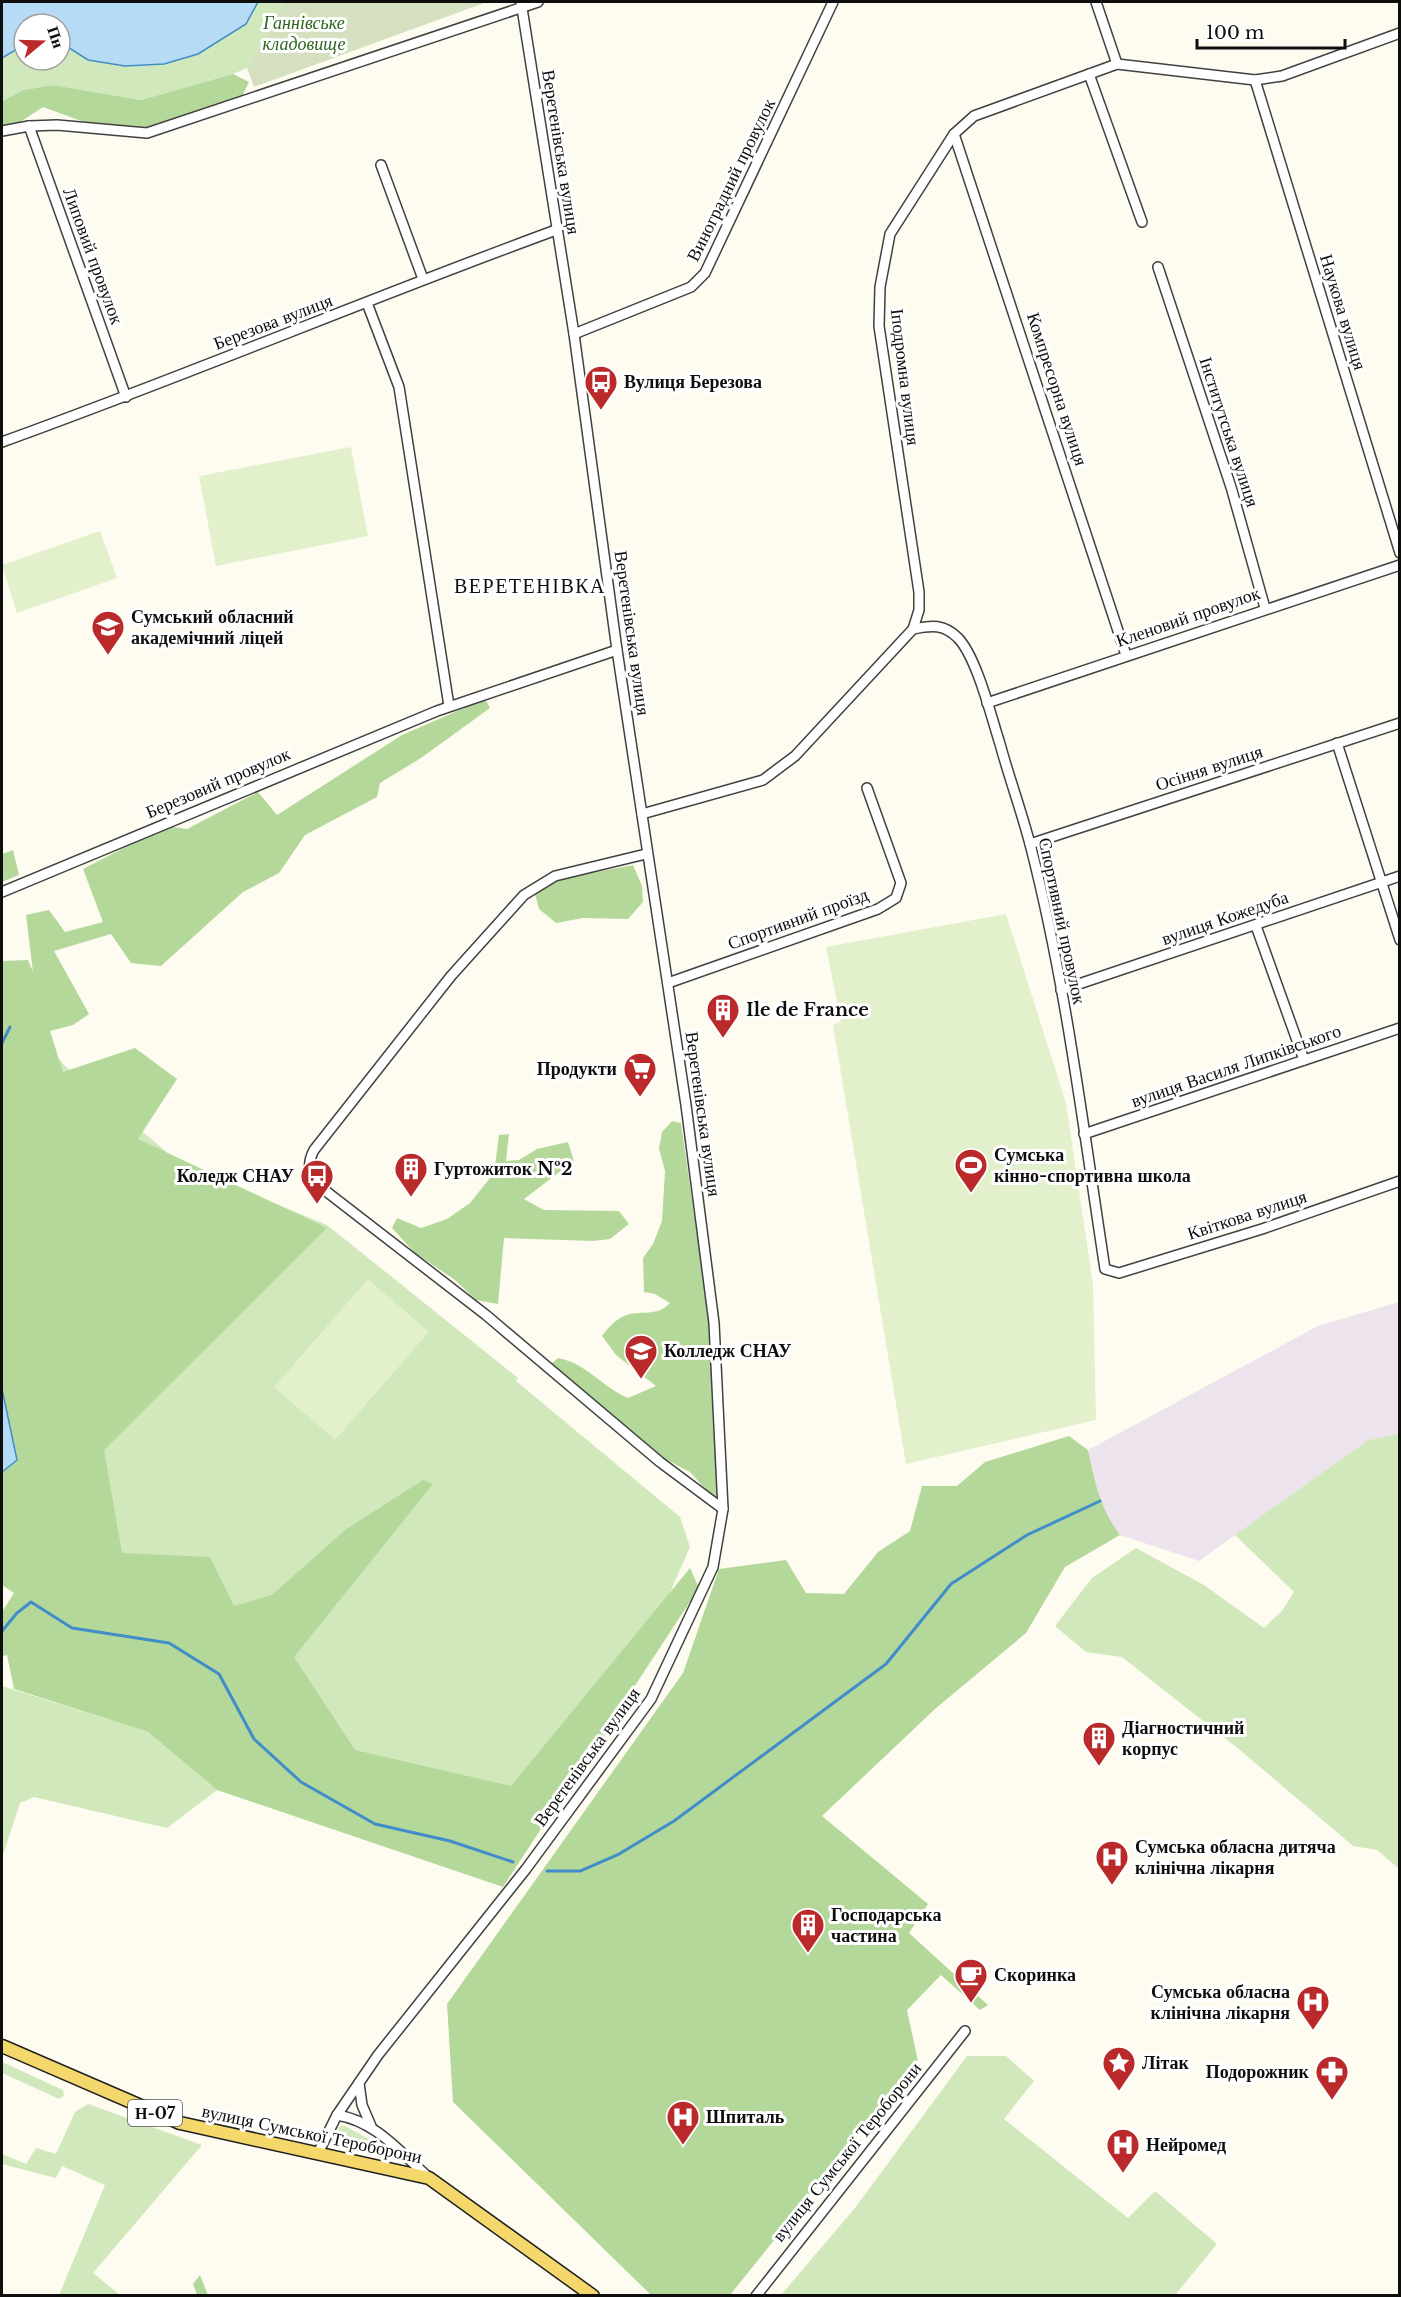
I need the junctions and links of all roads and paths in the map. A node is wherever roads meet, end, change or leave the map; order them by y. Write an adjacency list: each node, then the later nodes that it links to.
1 (538, 2): 4 (street)
2 (833, 2): 18 (street, Виноградний провулок)
3 (1096, 2): 6 (street)
4 (521, 4): 9 (street); 14 (street, Веретенівська вулиця)
5 (1400, 33): 8 (street, Іподромна вулиця)
6 (1117, 64): 7 (street, Іподромна вулиця); 8 (street, Іподромна вулиця)
7 (1089, 74): 11 (street, Іподромна вулиця); 13 (street)
8 (1255, 80): 21 (street, Наукова вулиця)
9 (29, 126): 10 (street); 19 (street, Липовий провулок)
10 (2, 131)
11 (954, 134): 24 (street, Іподромна вулиця); 26 (street, Компресорна вулиця)
12 (381, 165): 16 (street)
13 (1142, 222)
14 (556, 230): 16 (street, Березова вулиця); 18 (street, Веретенівська вулиця)
15 (1158, 267): 23 (street, Інститутська вулиця)
16 (423, 279): 17 (street, Березова вулиця)
17 (368, 303): 19 (street, Березова вулиця); 28 (street)
18 (574, 334): 25 (street, Веретенівська вулиця)
19 (126, 397): 20 (street, Березова вулиця)
20 (2, 442)
21 (1400, 553)
22 (1400, 565): 23 (street, Кленовий провулок)
23 (1265, 608): 26 (street, Кленовий провулок)
24 (914, 629): 27 (street, Спортивний провулок); 32 (street)
25 (617, 650): 28 (street, Березовий провулок); 32 (street, Веретенівська вулиця)
26 (1126, 655): 27 (street, Кленовий провулок)
27 (987, 703): 33 (street, Спортивний провулок)
28 (449, 706): 37 (street, Березовий провулок)
29 (1400, 723): 30 (street, Осіння вулиця)
30 (1337, 743): 33 (street, Осіння вулиця); 36 (street)
31 (867, 788): 40 (street, Спортивний проїзд)
32 (642, 814): 34 (street, Веретенівська вулиця)
33 (1030, 844): 41 (street, Спортивний провулок)
34 (646, 854): 40 (street, Веретенівська вулиця); 47 (street)
35 (1400, 876): 36 (street, вулиця Кожедуба)
36 (1380, 882): 38 (street, вулиця Кожедуба); 39 (street)
37 (2, 892)
38 (1256, 926): 41 (street, вулиця Кожедуба); 43 (street)
39 (1400, 940)
40 (668, 983): 47 (street, Веретенівська вулиця)
41 (1061, 990): 44 (street, Спортивний провулок)
42 (1400, 1028): 43 (street, вулиця Василя Липківського)
43 (1304, 1060): 44 (street, вулиця Василя Липківського)
44 (1084, 1134): 46 (street, Спортивний провулок)
45 (1400, 1181): 46 (street, Квіткова вулиця)
46 (1105, 1269)
47 (723, 1509): 50 (street, Веретенівська вулиця)
48 (965, 2031): 56 (street, вулиця Сумської Тероборони)
49 (2, 2046): 53 (main road, вулиця Сумської Тероборони / Н-07)
50 (359, 2084): 51 (street, Веретенівська вулиця); 52 (street)
51 (337, 2115): 52 (street); 53 (street, Веретенівська вулиця)
52 (371, 2126): 54 (street)
53 (318, 2153): 54 (main road, вулиця Сумської Тероборони / Н-07)
54 (429, 2178): 55 (main road, вулиця Сумської Тероборони / Н-07)
55 (593, 2295)
56 (756, 2295)

